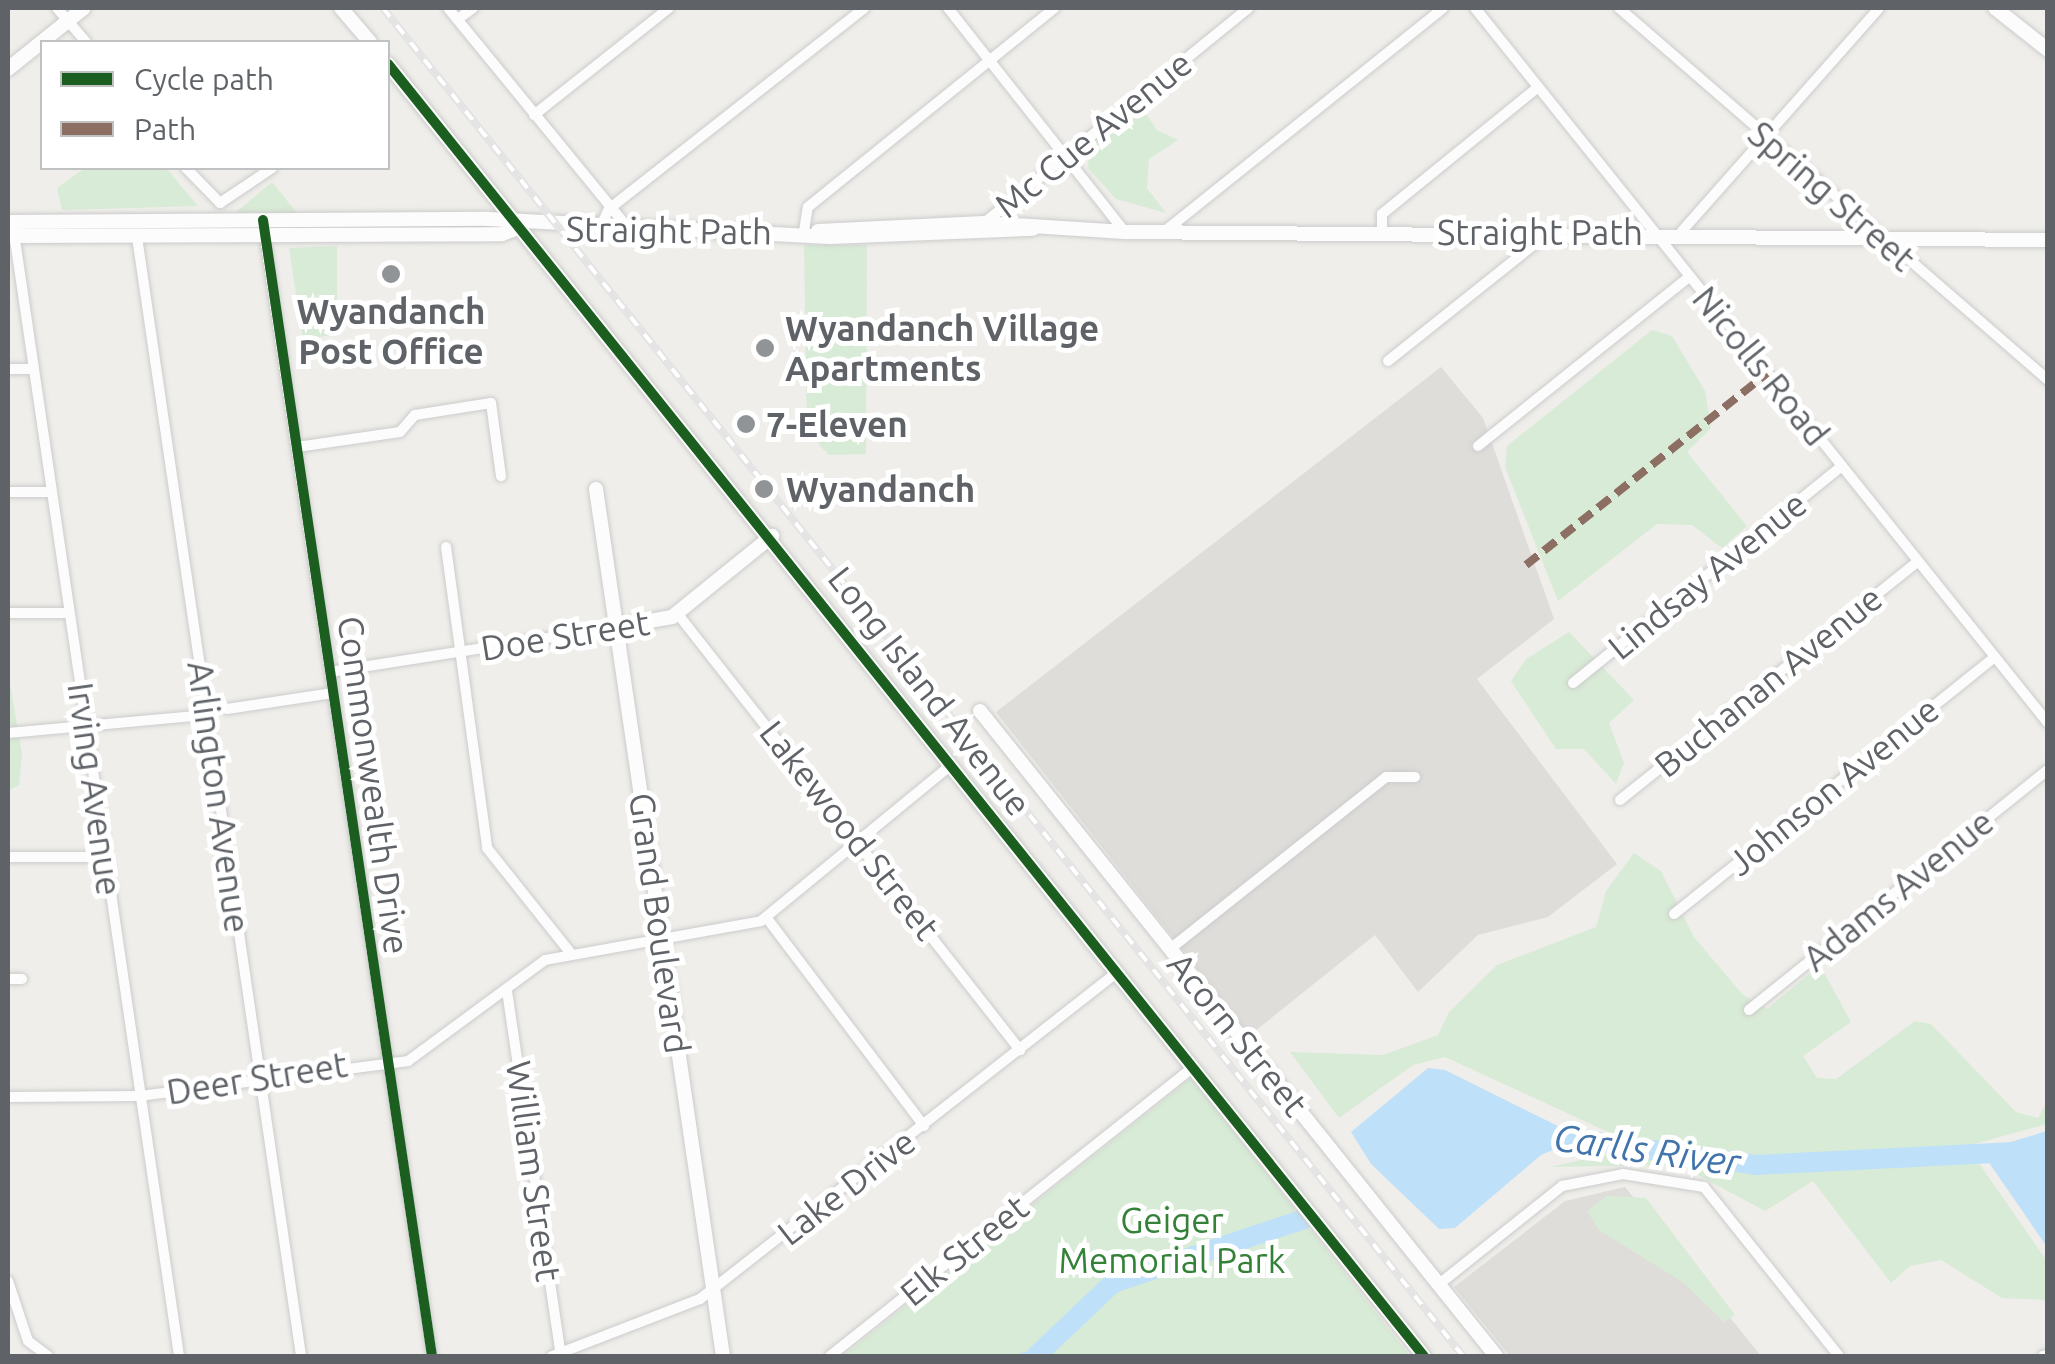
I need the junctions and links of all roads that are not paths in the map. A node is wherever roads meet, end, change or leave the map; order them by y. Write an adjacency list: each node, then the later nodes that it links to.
1 (58, 8): 17 (street)
2 (84, 8): 17 (street)
3 (341, 8): 20 (street)
4 (448, 8): 16 (street)
5 (473, 8): 16 (street)
6 (669, 8): 27 (street)
7 (864, 8): 32 (street)
8 (948, 8): 23 (street)
9 (1055, 8): 23 (street)
10 (1250, 8): 29 (street, Mc Cue Avenue)
11 (1443, 8): 44 (street)
12 (1475, 8): 26 (street, Nicolls Road)
13 (1620, 8): 28 (street, Spring Street)
14 (1879, 8): 28 (street)
15 (1995, 8): 22 (street)
16 (458, 19): 27 (street)
17 (68, 20): 18 (street); 19 (street)
18 (43, 40)
19 (84, 40)
20 (368, 40)
21 (40, 42): 24 (street)
22 (2048, 50)
23 (989, 60): 29 (street); 40 (street)
24 (8, 68)
25 (390, 71): 34 (street, Long Island Avenue)
26 (1538, 87): 45 (street); 46 (street, Nicolls Road)
27 (534, 115): 32 (street)
28 (1764, 137): 42 (street); 48 (street, Spring Street)
29 (1067, 154): 33 (street, Mc Cue Avenue); 43 (street)
30 (188, 170): 31 (street)
31 (269, 170)
32 (609, 209): 38 (street); 39 (street)
33 (984, 223): 37 (street, Straight Path); 40 (street, Straight Path)
34 (520, 226): 35 (street, Straight Path); 38 (street, Straight Path); 62 (street, Long Island Avenue)
35 (264, 228): 36 (street, Straight Path); 47 (street, Straight Path); 56 (street, Commonwealth Drive)
36 (11, 229): 47 (street, Straight Path); 53 (street, Irving Avenue)
37 (1033, 229): 40 (street, Straight Path); 43 (street, Straight Path)
38 (599, 231): 39 (street, Straight Path)
39 (634, 231): 40 (street, Straight Path)
40 (811, 231)
41 (1551, 231): 45 (street, Straight Path); 46 (street, Straight Path); 51 (street)
42 (1682, 231): 46 (street, Straight Path); 48 (street, Straight Path)
43 (1125, 232): 44 (street, Straight Path)
44 (1164, 232): 45 (street, Straight Path)
45 (1382, 232)
46 (1654, 232): 50 (street, Nicolls Road)
47 (137, 236): 76 (street, Arlington Avenue)
48 (1877, 236): 49 (street, Straight Path); 54 (street, Spring Street)
49 (2048, 240)
50 (1690, 277): 55 (street); 57 (street, Nicolls Road)
51 (1388, 361)
52 (8, 369): 53 (street)
53 (34, 369): 61 (street, Irving Avenue)
54 (2048, 380)
55 (1478, 446)
56 (297, 447): 58 (street); 71 (street, Commonwealth Drive)
57 (1841, 467): 64 (street, Nicolls Road); 72 (street, Lindsay Avenue)
58 (502, 476)
59 (596, 489): 68 (street, Grand Boulevard)
60 (8, 492): 61 (street)
61 (51, 492): 66 (street, Irving Avenue)
62 (772, 536): 67 (street, Doe Street); 80 (street, Long Island Avenue)
63 (446, 547): 69 (street)
64 (1917, 562): 70 (street, Nicolls Road); 83 (street, Buchanan Avenue)
65 (8, 613): 66 (street)
66 (69, 613): 79 (street, Irving Avenue)
67 (677, 613): 68 (street, Doe Street); 84 (street, Lakewood Street)
68 (616, 627): 69 (street, Doe Street); 89 (street, Grand Boulevard)
69 (457, 652): 71 (street, Doe Street); 91 (street)
70 (1994, 658): 77 (street, Nicolls Road); 87 (street, Johnson Avenue)
71 (330, 672): 73 (street, Commonwealth Drive)
72 (1572, 683)
73 (333, 692): 74 (street); 98 (street, Commonwealth Drive)
74 (227, 708)
75 (980, 711): 90 (street, Acorn Street)
76 (207, 714): 79 (street); 100 (street, Arlington Avenue)
77 (2046, 716)
78 (8, 732): 79 (street)
79 (86, 732): 86 (street, Irving Avenue)
80 (953, 763): 84 (street, Deer Street); 92 (street, Long Island Avenue)
81 (2048, 770): 96 (street, Adams Avenue)
82 (1415, 777): 90 (street)
83 (1620, 800)
84 (861, 842): 88 (street, Deer Street); 97 (street, Lakewood Street)
85 (8, 857): 86 (street)
86 (105, 857): 101 (street, Irving Avenue)
87 (1674, 914)
88 (766, 917): 89 (street, Deer Street); 103 (street)
89 (662, 938): 91 (street, Deer Street); 106 (street, Grand Boulevard)
90 (1170, 949): 105 (street, Acorn Street)
91 (569, 952): 95 (street, Deer Street)
92 (1115, 974): 97 (street, Lake Drive); 99 (street, Long Island Avenue)
93 (8, 978): 94 (street)
94 (22, 979)
95 (507, 990): 98 (street, Deer Street); 108 (street, William Street)
96 (1749, 1010)
97 (1020, 1050): 103 (street, Lake Drive)
98 (386, 1058): 100 (street, Deer Street); 113 (street, Commonwealth Drive)
99 (1191, 1069): 115 (street, Elk Street); 116 (street, Long Island Avenue)
100 (260, 1079): 101 (street, Deer Street); 112 (street, Arlington Avenue)
101 (140, 1096): 102 (street, Deer Street); 111 (street, Irving Avenue)
102 (8, 1098)
103 (924, 1126): 106 (street, Lake Drive)
104 (8, 1281): 107 (street)
105 (1438, 1284): 117 (street, Acorn Street); 118 (street)
106 (713, 1288): 108 (street, Lake Drive); 114 (street, Grand Boulevard)
107 (28, 1341): 109 (street); 110 (street)
108 (556, 1354)
109 (34, 1356)
110 (48, 1356)
111 (179, 1356)
112 (301, 1356)
113 (432, 1356)
114 (724, 1356)
115 (830, 1356)
116 (1424, 1356)
117 (1496, 1356)
118 (1839, 1356)

